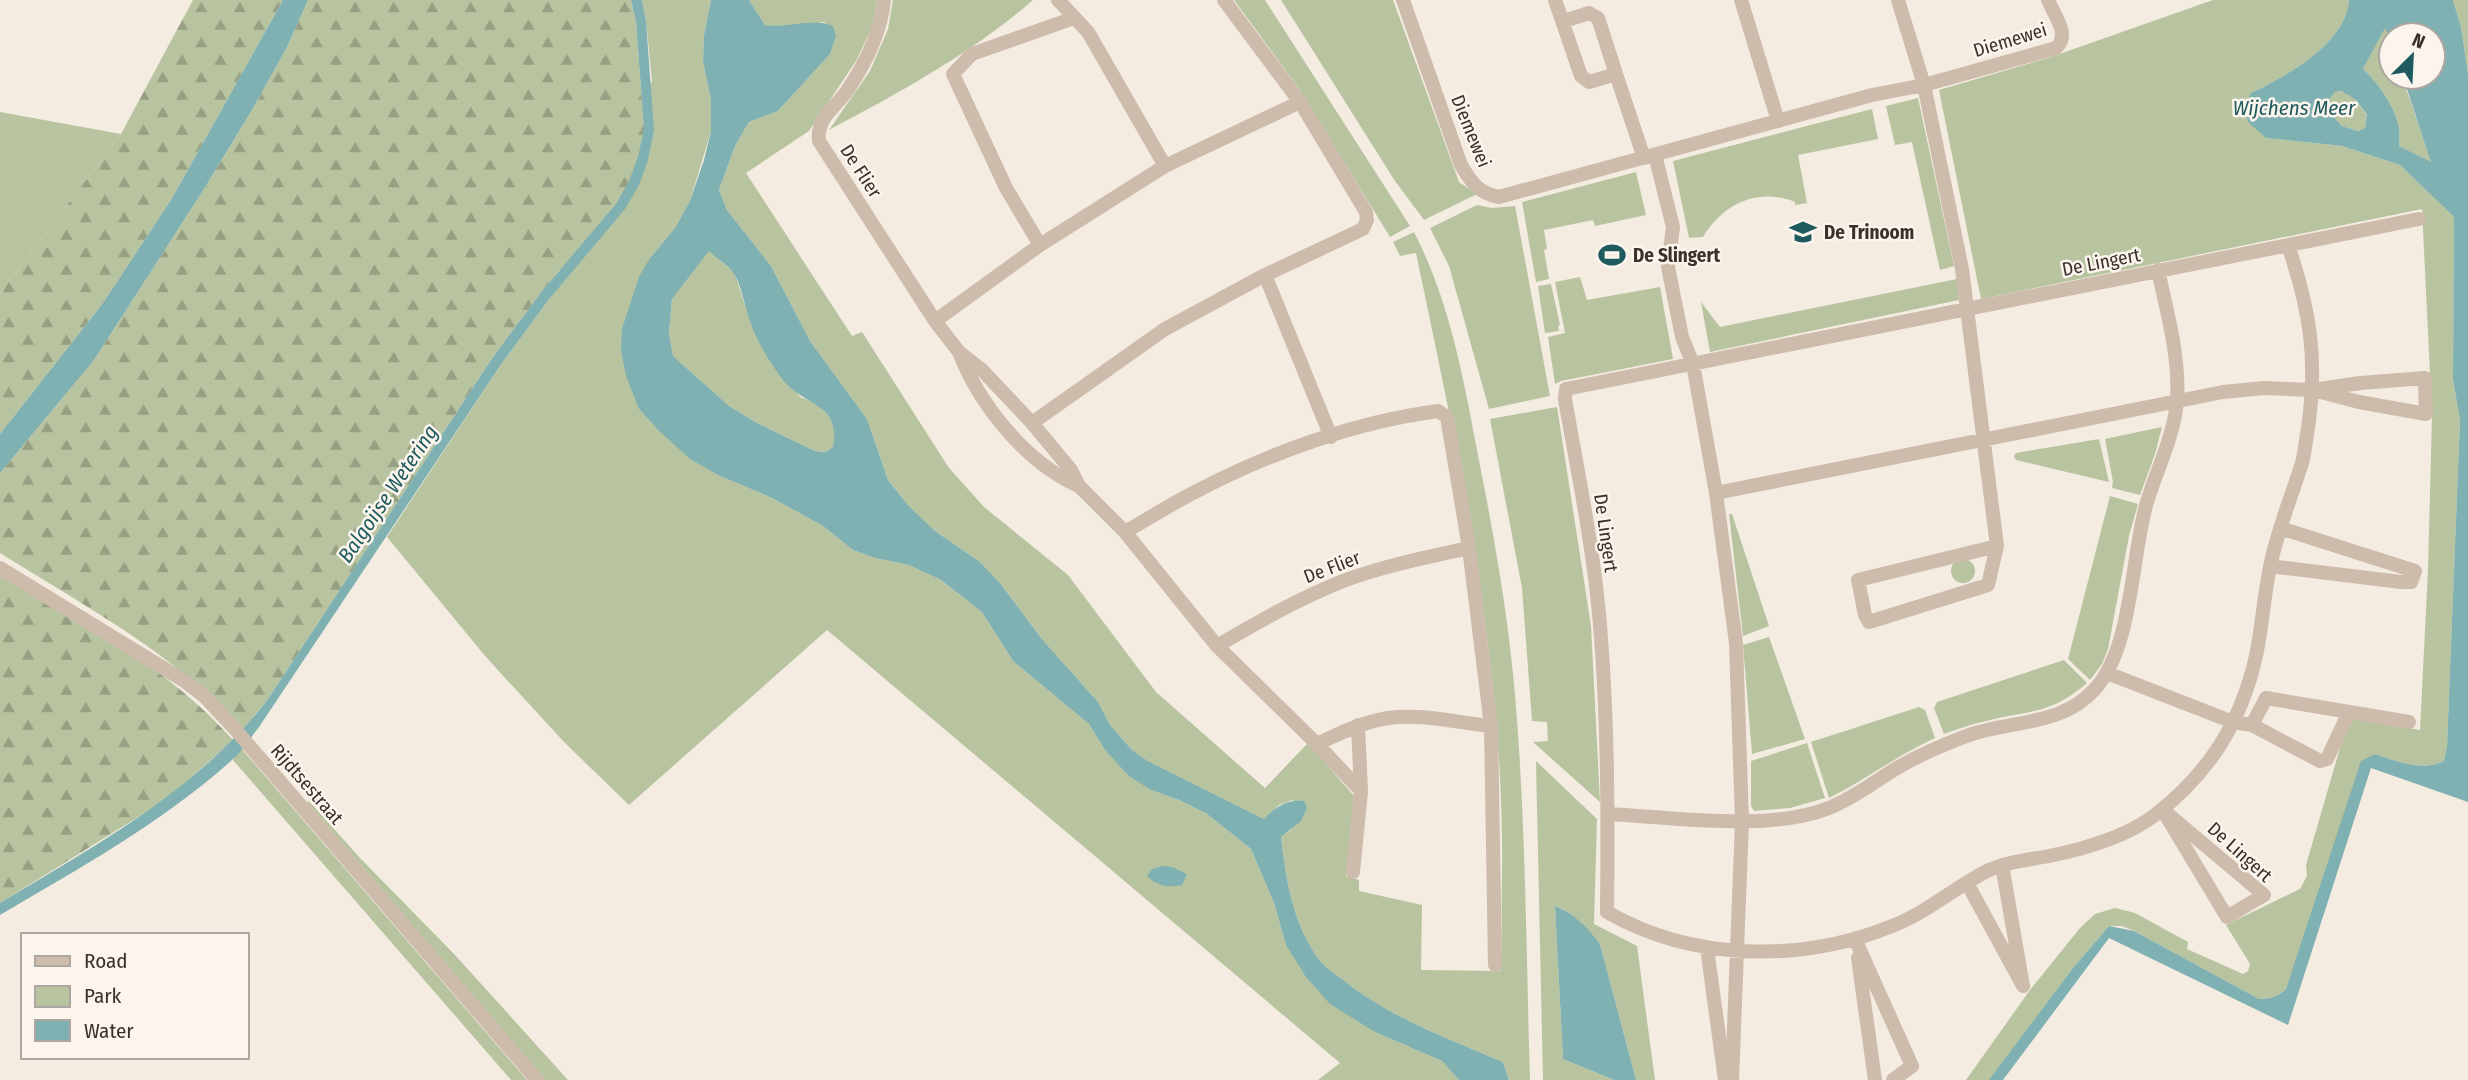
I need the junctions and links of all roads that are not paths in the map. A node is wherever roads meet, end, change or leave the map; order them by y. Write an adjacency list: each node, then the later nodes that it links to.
1 (884, 0): 23 (street, De Flier)
2 (1058, 0): 9 (street)
3 (1224, 0): 13 (street)
4 (1403, 0): 15 (street, Diemewei)
5 (1555, 0): 10 (street)
6 (1741, 0): 14 (street)
7 (1898, 0): 12 (street)
8 (2048, 0): 12 (street, Diemewei)
9 (1074, 18): 16 (street); 18 (street)
10 (1564, 22): 11 (street); 11 (street)
11 (1616, 74): 15 (street)
12 (1923, 85): 14 (street, Diemewei); 22 (street)
13 (1300, 102): 16 (street); 21 (street)
14 (1778, 121): 15 (street, Diemewei)
15 (1650, 157): 25 (street)
16 (1165, 166): 18 (street)
17 (2419, 219): 19 (street, De Lingert)
18 (1040, 245): 23 (street)
19 (2288, 245): 20 (street, De Lingert); 26 (street, De Lingert)
20 (2158, 270): 22 (street, De Lingert); 27 (street, De Lingert)
21 (1265, 275): 28 (street); 29 (street)
22 (1969, 308): 25 (street, De Lingert); 30 (street)
23 (935, 321): 24 (street, De Flier)
24 (959, 352): 28 (street, De Flier); 31 (street, De Flier)
25 (1693, 364): 32 (street); 50 (street, De Lingert)
26 (2313, 390): 26 (street); 27 (street); 33 (street, De Lingert)
27 (2177, 401): 30 (street); 40 (street, De Lingert)
28 (1032, 423): 31 (street, De Flier)
29 (1331, 437): 34 (street); 36 (street)
30 (1985, 440): 32 (street); 35 (street)
31 (1079, 486): 34 (street, De Flier)
32 (1716, 493): 51 (street)
33 (2280, 528): 37 (street, De Lingert); 37 (street)
34 (1125, 532): 39 (street, De Flier)
35 (1997, 546): 35 (street)
36 (1469, 548): 39 (street, De Flier); 46 (street)
37 (2270, 566): 42 (street, De Lingert)
38 (0, 568): 59 (street, Rijdtsestraat)
39 (1217, 646): 47 (street, De Flier)
40 (2106, 673): 42 (street); 51 (street, De Lingert)
41 (2350, 712): 43 (street); 45 (street); 45 (street)
42 (2233, 722): 45 (street); 49 (street, De Lingert)
43 (2409, 722)
44 (1358, 725): 46 (street); 47 (street); 48 (street)
45 (2252, 725)
46 (1491, 726): 58 (street)
47 (1317, 744): 48 (street, De Flier)
48 (1361, 791): 53 (street)
49 (2162, 809): 49 (street, De Lingert); 52 (street, De Lingert)
50 (1608, 814): 51 (street, De Lingert); 56 (street, De Lingert)
51 (1742, 821): 57 (street)
52 (2003, 865): 54 (street, De Lingert); 54 (street)
53 (1353, 872)
54 (1967, 883): 55 (street, De Lingert)
55 (1855, 939): 57 (street, De Lingert); 62 (street); 63 (street)
56 (1707, 948): 57 (street, De Lingert); 60 (street)
57 (1738, 952): 61 (street)
58 (1495, 965)
59 (537, 1080)
60 (1725, 1080)
61 (1732, 1080)
62 (1875, 1080)
63 (1893, 1080)

